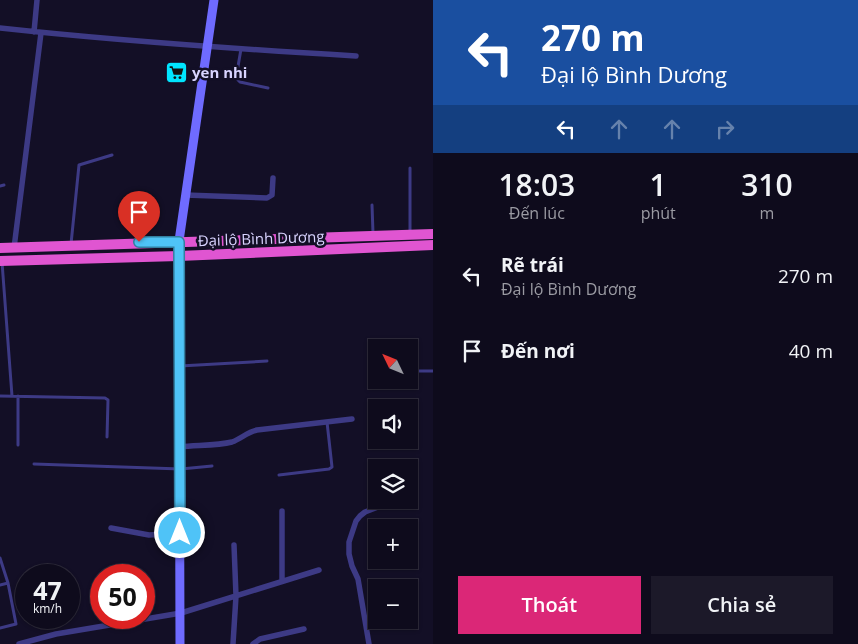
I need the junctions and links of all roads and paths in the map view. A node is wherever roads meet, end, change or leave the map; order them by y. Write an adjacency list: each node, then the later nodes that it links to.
1 (37, 0): 4 (street)
2 (214, 0): 5 (main road)
3 (0, 28): 4 (street)
4 (38, 32): 5 (street); 21 (street)
5 (207, 47): 6 (street); 12 (main road)
6 (241, 49): 7 (street); 8 (lane)
7 (356, 56)
8 (268, 88)
9 (112, 155): 18 (lane)
10 (410, 168): 15 (lane)
11 (274, 178): 12 (street)
12 (185, 195): 17 (main road)
13 (372, 205): 16 (lane)
14 (433, 234): 15 (highway, Đại lộ Bình Dương)
15 (410, 235): 16 (highway, Đại lộ Bình Dương)
16 (373, 236): 17 (highway, Đại lộ Bình Dương)
17 (179, 242): 18 (highway, Đại lộ Bình Dương); 22 (highway)
18 (71, 245): 21 (highway, Đại lộ Bình Dương)
19 (433, 245): 22 (highway, Đại lộ Bình Dương)
20 (0, 248): 21 (highway, Đại lộ Bình Dương)
21 (14, 248)
22 (179, 256): 23 (highway, Đại lộ Bình Dương); 25 (main road)
23 (1, 261): 29 (lane)
24 (268, 361): 25 (lane)
25 (179, 366): 35 (main road)
26 (418, 371): 27 (lane)
27 (433, 372)
28 (0, 396): 29 (lane)
29 (12, 396): 30 (lane)
30 (18, 396): 33 (lane); 34 (lane)
31 (352, 419): 32 (street)
32 (327, 422): 35 (street); 39 (lane)
33 (107, 437)
34 (18, 444)
35 (180, 446): 38 (main road)
36 (34, 464): 38 (lane)
37 (212, 466): 38 (lane)
38 (180, 469): 43 (main road)
39 (279, 475)
40 (373, 509): 58 (street)
41 (282, 511): 47 (street)
42 (111, 528): 43 (street)
43 (180, 533): 51 (main road)
44 (234, 545): 50 (street)
45 (0, 558): 48 (lane)
46 (319, 570): 47 (street)
47 (282, 581): 50 (street)
48 (8, 583): 49 (lane); 52 (lane)
49 (0, 585)
50 (236, 596): 51 (street); 56 (street)
51 (181, 613): 54 (street); 55 (main road)
52 (0, 628)
53 (304, 628): 57 (street)
54 (19, 644)
55 (180, 644)
56 (233, 644)
57 (252, 644)
58 (369, 644)

